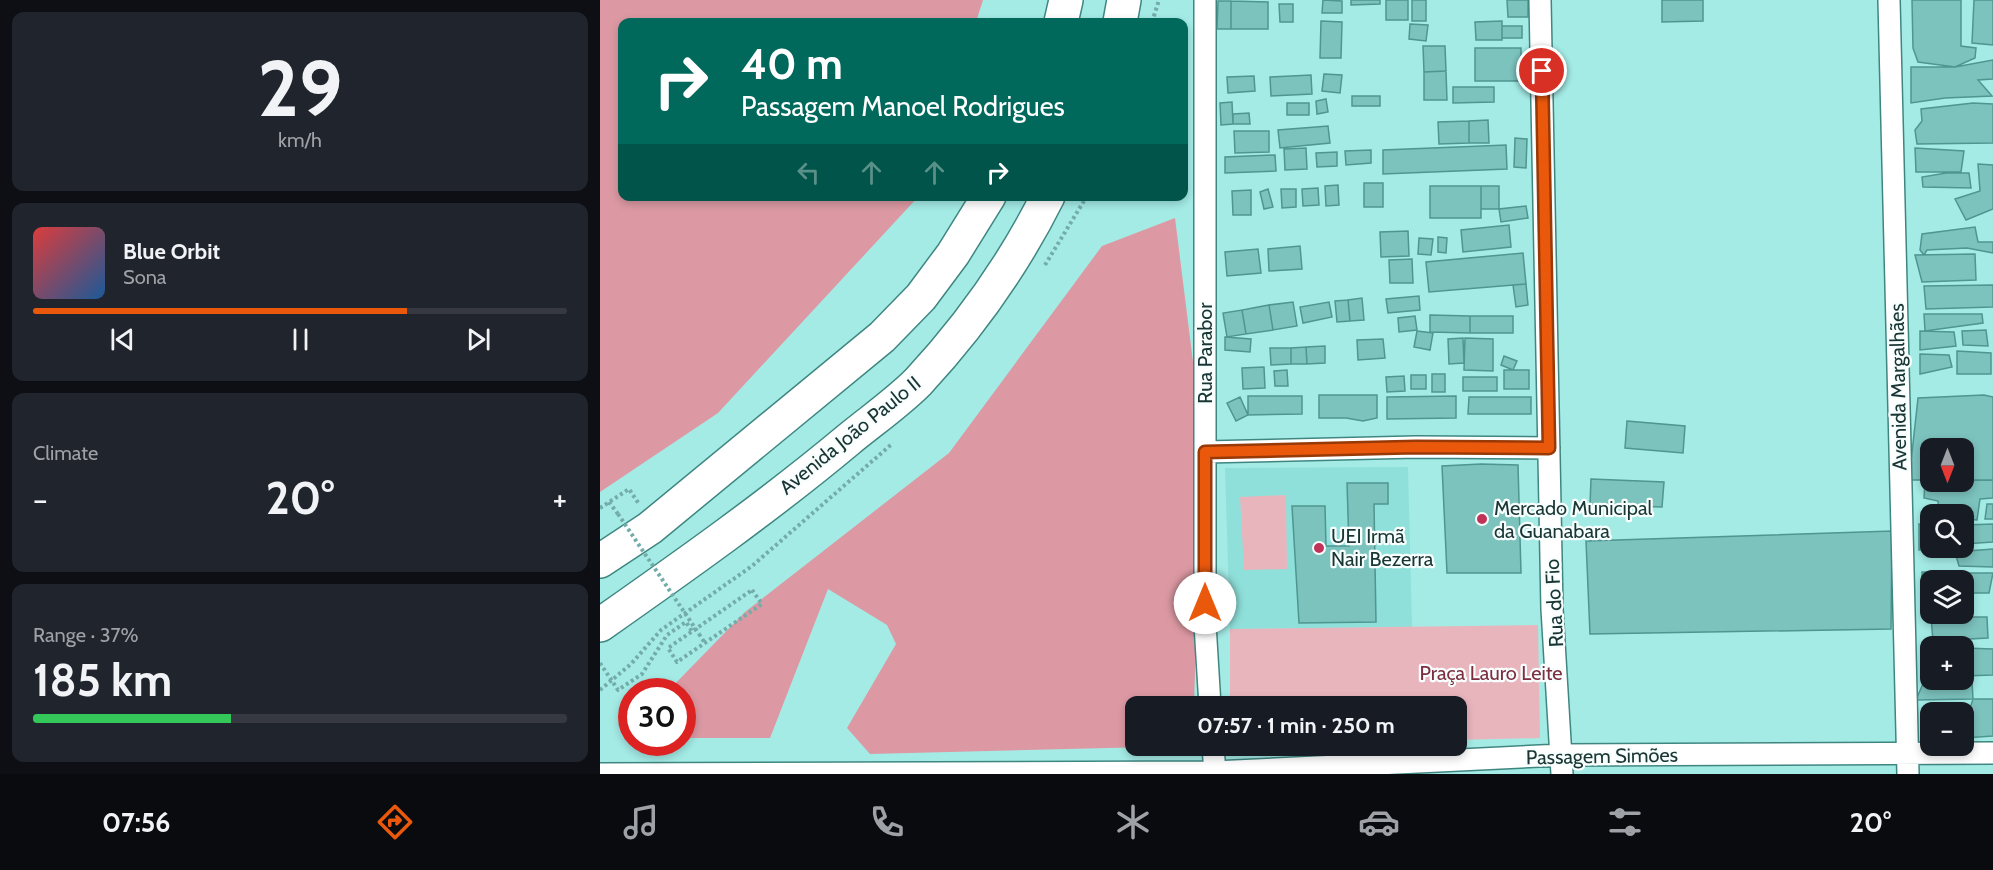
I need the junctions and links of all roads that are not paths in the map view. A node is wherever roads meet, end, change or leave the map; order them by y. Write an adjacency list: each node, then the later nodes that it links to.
1 (1066, 0): 6 (main road)
2 (1124, 0): 7 (main road)
3 (1205, 0): 11 (street, Rua Parabor)
4 (1540, 0): 10 (street, Rua do Fio)
5 (1889, 0): 18 (street, Avenida Margalhães)
6 (1062, 18)
7 (1121, 18)
8 (986, 201): 12 (main road)
9 (1046, 201): 13 (main road, Avenida João Paulo II)
10 (1549, 448): 11 (street); 17 (street, Rua do Fio)
11 (1205, 452): 14 (street, Rua Parabor)
12 (600, 561)
13 (600, 625)
14 (1209, 696)
15 (1993, 753): 18 (street, Passagem Simões)
16 (1214, 756): 20 (street)
17 (1562, 764): 18 (street, Passagem Simões); 20 (street, Passagem Simões)
18 (1908, 764)
19 (863, 773): 20 (street, Passagem Simões); 21 (street, Passagem Simões)
20 (1215, 773)
21 (600, 774)

